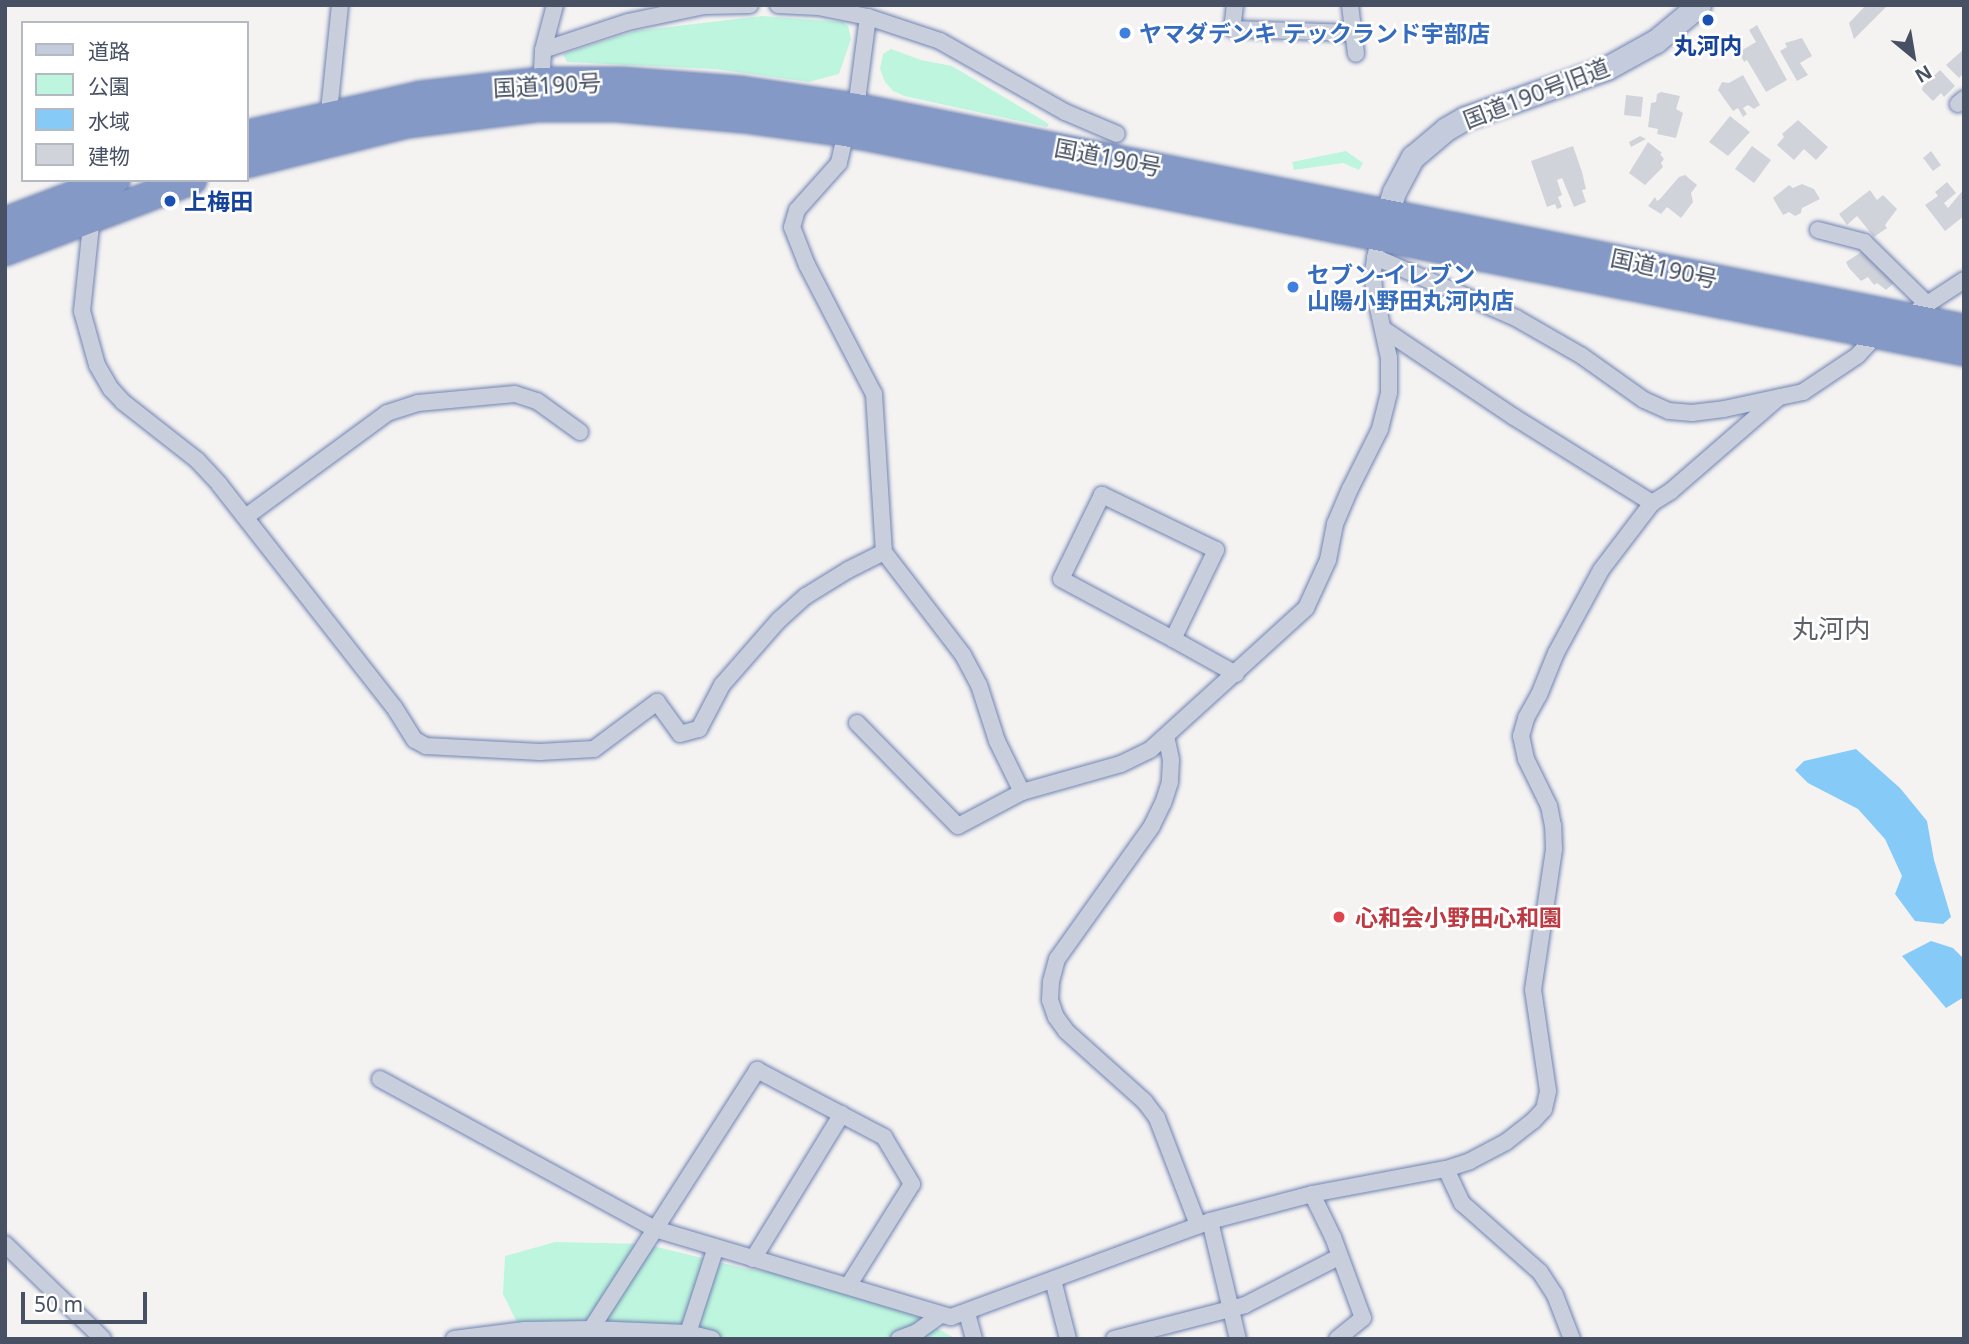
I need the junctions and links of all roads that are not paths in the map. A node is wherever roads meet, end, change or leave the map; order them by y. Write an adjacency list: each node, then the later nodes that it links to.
1 (340, 5): 14 (street)
2 (555, 5): 10 (street)
3 (750, 5): 10 (street)
4 (778, 5): 8 (street)
5 (1235, 5): 9 (street)
6 (1350, 5): 9 (street)
7 (1699, 5): 20 (street, 国道190号旧道)
8 (868, 17): 13 (street); 15 (street)
9 (1354, 33): 11 (street)
10 (543, 50): 12 (street)
11 (1356, 54)
12 (540, 95): 13 (highway, 国道190号); 14 (highway, 国道190号)
13 (851, 120): 20 (highway, 国道190号); 24 (highway, 国道190号); 36 (street)
14 (330, 127): 16 (highway, 国道190号); 17 (highway, 国道190号)
15 (1117, 134)
16 (248, 135)
17 (248, 163)
18 (110, 182): 22 (highway)
19 (186, 182): 21 (highway)
20 (1387, 211): 24 (street, 国道190号旧道); 27 (highway, 国道190号)
21 (92, 216): 25 (highway); 35 (street)
22 (5, 222)
23 (1818, 230): 27 (street)
24 (1377, 248): 28 (street); 30 (highway, 国道190号); 32 (street)
25 (5, 251)
26 (1964, 280): 27 (street)
27 (1917, 311): 29 (highway, 国道190号); 30 (street)
28 (1383, 329): 34 (street); 38 (street)
29 (1964, 329)
30 (1875, 334): 31 (highway, 国道190号); 32 (street)
31 (1964, 351)
32 (1778, 398): 34 (street)
33 (580, 432): 35 (street)
34 (1651, 503): 44 (street)
35 (247, 516): 36 (street)
36 (884, 552): 41 (street)
37 (1172, 639): 37 (street); 38 (street)
38 (1236, 674): 40 (street)
39 (857, 723): 41 (street)
40 (1166, 736): 41 (street); 46 (street)
41 (1022, 792)
42 (380, 1079): 47 (street)
43 (842, 1114): 47 (street); 51 (street); 53 (street)
44 (1446, 1169): 45 (street); 68 (street)
45 (1312, 1194): 46 (street); 50 (street)
46 (1204, 1223): 52 (street); 54 (street)
47 (655, 1229): 49 (street); 57 (street)
48 (5, 1244): 59 (street)
49 (716, 1247): 51 (street); 58 (street)
50 (1339, 1257): 54 (street); 67 (street)
51 (753, 1259): 53 (street)
52 (1053, 1280): 55 (street); 64 (street)
53 (848, 1286): 56 (street)
54 (1232, 1309): 65 (street); 66 (street)
55 (967, 1313): 56 (street); 63 (street)
56 (940, 1315): 62 (street)
57 (591, 1329): 58 (street); 60 (street)
58 (688, 1333): 61 (street)
59 (103, 1339)
60 (454, 1339)
61 (712, 1339)
62 (899, 1339)
63 (974, 1339)
64 (1068, 1339)
65 (1114, 1339)
66 (1238, 1339)
67 (1337, 1339)
68 (1573, 1339)

